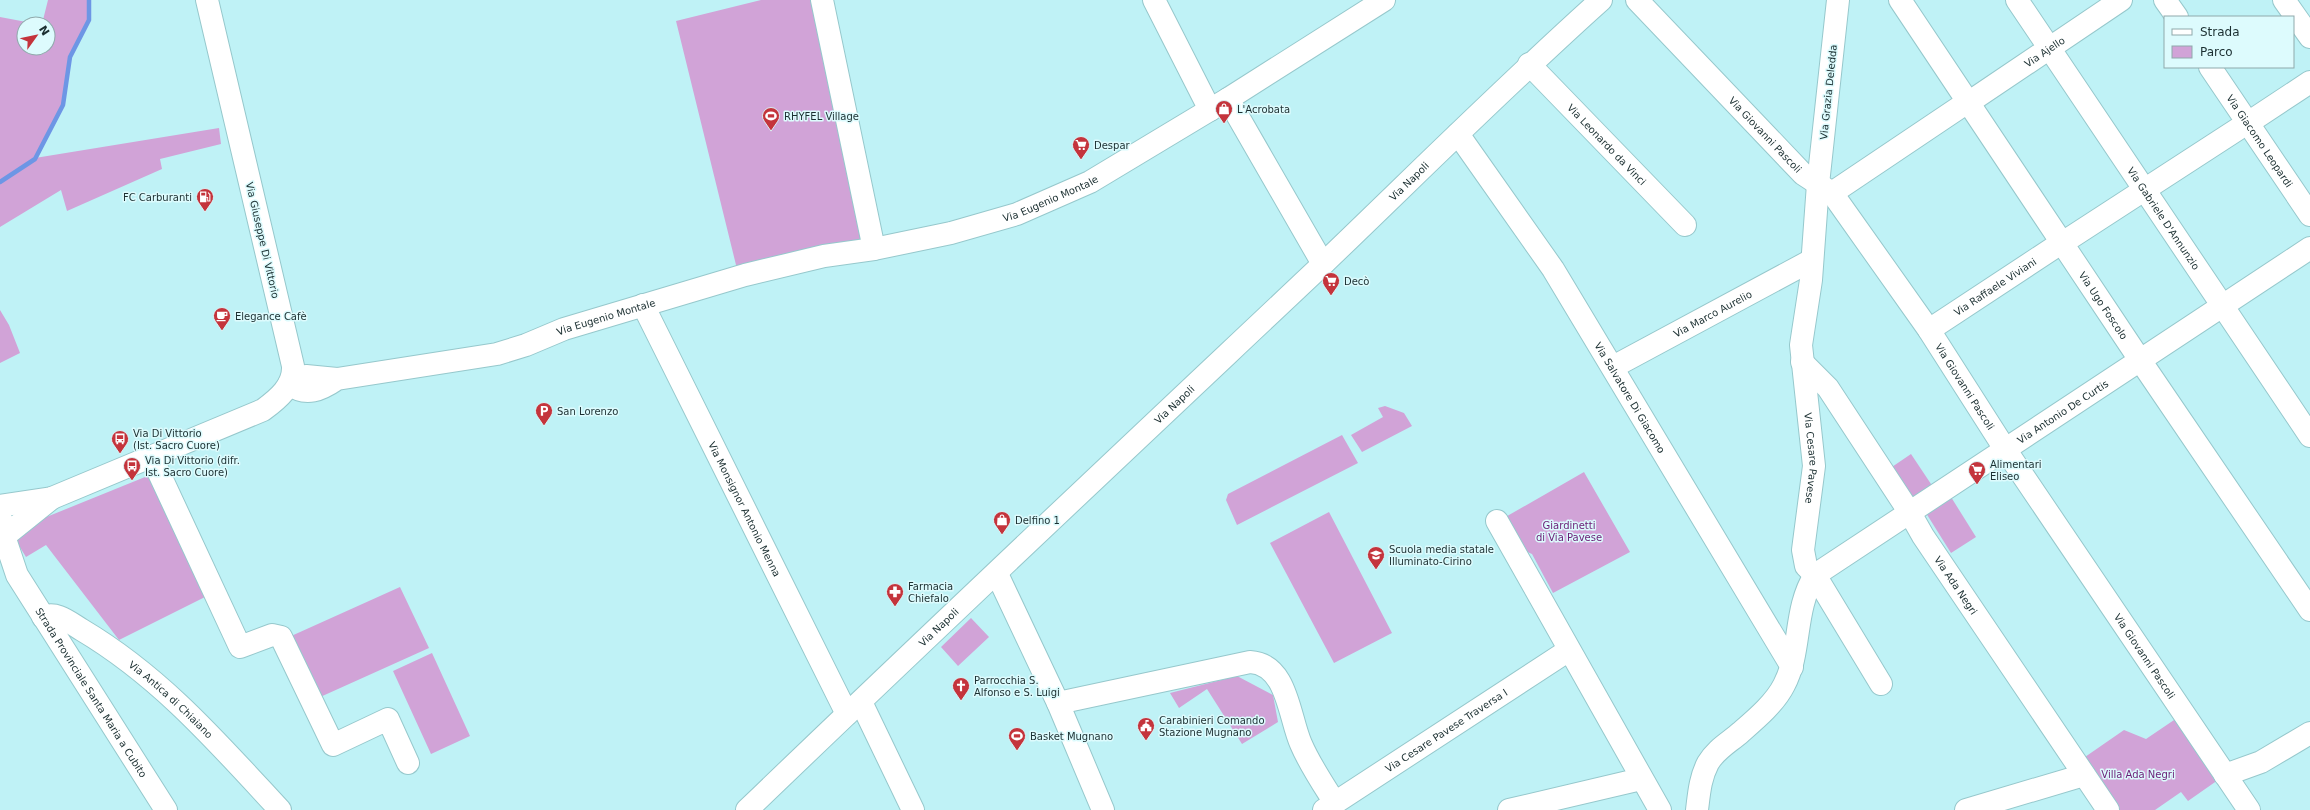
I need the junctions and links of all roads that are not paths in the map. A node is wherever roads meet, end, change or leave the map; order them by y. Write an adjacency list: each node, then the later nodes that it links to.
1 (207, 0): 38 (street, Via Giuseppe Di Vittorio)
2 (822, 0): 29 (street)
3 (1154, 0): 19 (street)
4 (1384, 0): 19 (street, Via Eugenio Montale)
5 (1601, 0): 16 (street, Via Napoli)
6 (1637, 0): 23 (street, Via Giovanni Pascoli)
7 (1838, 0): 23 (street, Via Grazia Deledda)
8 (1900, 0): 20 (street, Via Ugo Foscolo)
9 (2016, 0): 15 (street, Via Gabriele D'Annunzio)
10 (2121, 0): 15 (street, Via Ajello)
11 (2165, 0): 13 (street)
12 (2284, 0): 14 (street)
13 (2176, 16)
14 (2310, 37)
15 (2050, 49): 20 (street, Via Ajello); 24 (street, Via Gabriele D'Annunzio)
16 (1529, 64): 22 (street, Via Napoli); 26 (street, Via Leonardo da Vinci)
17 (2211, 68): 21 (street, Via Giacomo Leopardi)
18 (2310, 82): 21 (street, Via Raffaele Viviani)
19 (1219, 104): 29 (street, Via Eugenio Montale); 31 (street)
20 (1964, 105): 23 (street, Via Ajello); 27 (street, Via Ugo Foscolo)
21 (2243, 126): 24 (street, Via Raffaele Viviani); 25 (street, Via Giacomo Leopardi)
22 (1458, 134): 31 (street, Via Napoli); 37 (street, Via Salvatore Di Giacomo)
23 (1825, 188): 30 (street, Via Cesare Pavese); 34 (street, Via Giovanni Pascoli)
24 (2144, 190): 27 (street, Via Raffaele Viviani); 33 (street, Via Gabriele D'Annunzio)
25 (2310, 215)
26 (1685, 226)
27 (2064, 242): 34 (street, Via Raffaele Viviani); 35 (street, Via Ugo Foscolo)
28 (2310, 248): 33 (street, Via Antonio De Curtis)
29 (874, 249): 32 (street, Via Eugenio Montale)
30 (1812, 260): 36 (street, Via Cesare Pavese); 37 (street, Via Marco Aurelio)
31 (1323, 264): 47 (street, Via Napoli)
32 (643, 305): 38 (street, Via Eugenio Montale); 56 (street, Via Monsignor Antonio Menna)
33 (2222, 305): 35 (street, Via Antonio De Curtis); 39 (street, Via Gabriele D'Annunzio)
34 (1929, 330): 40 (street, Via Giovanni Pascoli)
35 (2140, 360): 40 (street, Via Antonio De Curtis); 50 (street, Via Ugo Foscolo)
36 (1802, 362): 44 (street, Via Ada Negri); 48 (street, Via Cesare Pavese)
37 (1613, 367): 53 (street, Via Salvatore Di Giacomo)
38 (289, 384): 41 (street)
39 (2310, 436)
40 (2005, 449): 44 (street, Via Antonio De Curtis); 60 (street, Via Giovanni Pascoli)
41 (152, 458): 42 (street); 58 (street)
42 (52, 498): 43 (street); 46 (street)
43 (0, 506)
44 (1910, 513): 48 (street, Via Antonio De Curtis); 59 (street, Via Ada Negri)
45 (1497, 521): 52 (street)
46 (2, 539): 49 (street, Strada Provinciale Santa Maria a Cubito)
47 (997, 574): 55 (street); 56 (street, Via Napoli)
48 (1815, 575): 53 (street); 54 (street, Via Cesare Pavese)
49 (13, 580): 51 (street, Strada Provinciale Santa Maria a Cubito)
50 (2310, 610)
51 (44, 617): 63 (street, Strada Provinciale Santa Maria a Cubito); 64 (street, Via Antica di Chiaiano)
52 (1569, 650): 61 (street); 62 (street, Via Cesare Pavese Traversa I)
53 (1792, 667): 70 (street)
54 (1882, 684)
55 (1058, 703): 62 (street); 67 (street)
56 (854, 708): 65 (street, Via Napoli); 66 (street, Via Monsignor Antonio Menna)
57 (2310, 733): 60 (street)
58 (408, 763)
59 (2084, 775): 71 (street); 72 (street, Via Ada Negri)
60 (2225, 775): 73 (street, Via Giovanni Pascoli)
61 (1641, 779): 68 (street); 69 (street)
62 (1329, 806)
63 (166, 810)
64 (280, 810)
65 (747, 810)
66 (913, 810)
67 (1103, 810)
68 (1509, 810)
69 (1660, 810)
70 (1697, 810)
71 (1966, 810)
72 (2108, 810)
73 (2249, 810)

